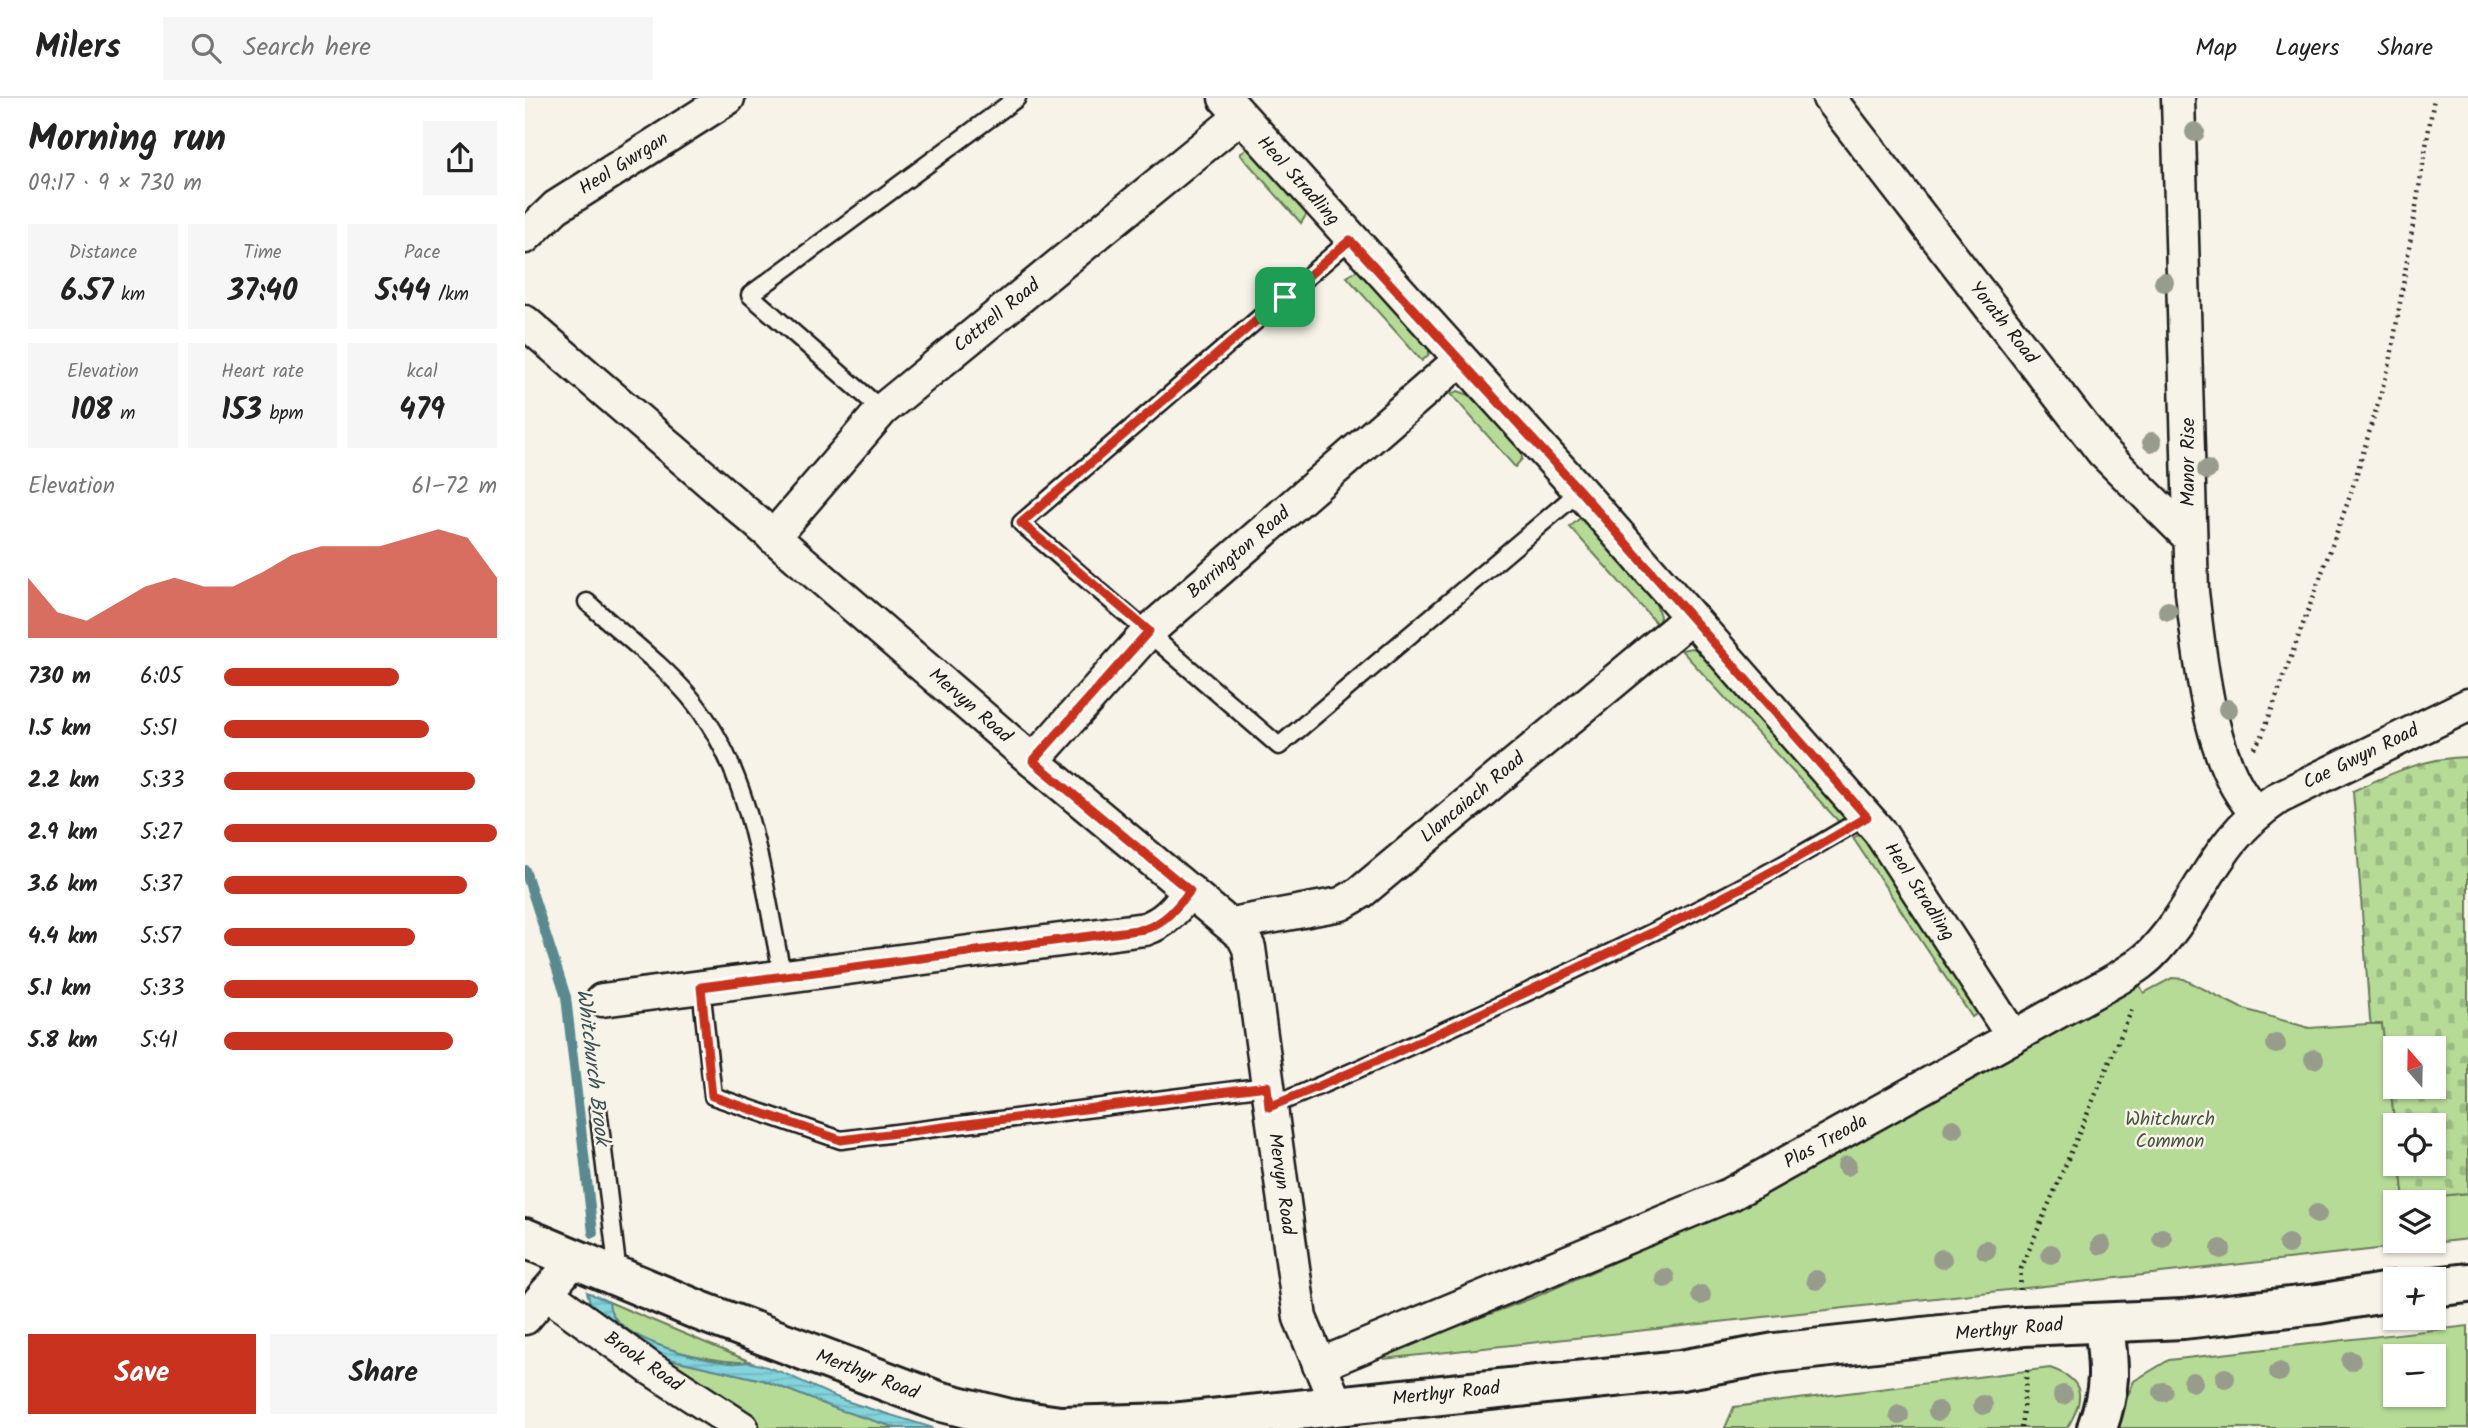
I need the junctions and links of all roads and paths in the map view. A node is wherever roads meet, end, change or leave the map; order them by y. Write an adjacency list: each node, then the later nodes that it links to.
1 (728, 98): 7 (street, Heol Gwrgan)
2 (1017, 98): 11 (lane)
3 (1829, 98): 14 (street, Yorath Road)
4 (2178, 98): 14 (street, Manor Rise)
5 (2434, 98): 20 (path)
6 (1232, 107): 8 (street, Heol Stradling); 11 (street, Cottrell Road)
7 (525, 237)
8 (1350, 240): 10 (street, Heol Stradling); 17 (lane)
9 (525, 323): 13 (street, Mervyn Road)
10 (1459, 361): 12 (street, Heol Stradling); 17 (street, Barrington Road)
11 (882, 410): 13 (street, Cottrell Road)
12 (1580, 491): 16 (street, Heol Stradling); 17 (lane)
13 (773, 537): 19 (street, Mervyn Road)
14 (2189, 537): 20 (street, Manor Rise)
15 (587, 602): 25 (lane)
16 (1690, 618): 22 (street, Heol Stradling); 24 (street, Llancaiach Road)
17 (1149, 631): 19 (street, Barrington Road)
18 (2468, 705): 21 (street, Cae Gwyn Road)
19 (1033, 761): 23 (street, Mervyn Road)
20 (2232, 782): 21 (street, Manor Rise)
21 (2256, 812): 29 (street, Plas Treoda)
22 (1867, 817): 29 (street, Heol Stradling); 30 (lane)
23 (1190, 891): 24 (street, Mervyn Road); 25 (street)
24 (1231, 924): 30 (street, Mervyn Road)
25 (783, 977): 26 (street)
26 (701, 987): 28 (street); 30 (lane)
27 (2138, 995): 37 (path)
28 (601, 1000)
29 (2013, 1037): 42 (street, Plas Treoda)
30 (1268, 1097): 42 (street, Mervyn Road)
31 (598, 1109): 34 (lane)
32 (525, 1238): 33 (street, Merthyr Road)
33 (575, 1259): 34 (street, Merthyr Road); 38 (street)
34 (618, 1277): 44 (street, Merthyr Road)
35 (2468, 1283): 36 (street)
36 (2446, 1286)
37 (2020, 1292)
38 (547, 1293): 40 (street); 45 (street, Brook Road)
39 (2383, 1293): 41 (street, Merthyr Road)
40 (525, 1318)
41 (2104, 1324): 44 (street, Merthyr Road); 47 (street)
42 (1319, 1365): 44 (street, Mervyn Road)
43 (2027, 1370): 46 (path)
44 (1337, 1406)
45 (743, 1428)
46 (2021, 1428)
47 (2097, 1428)

